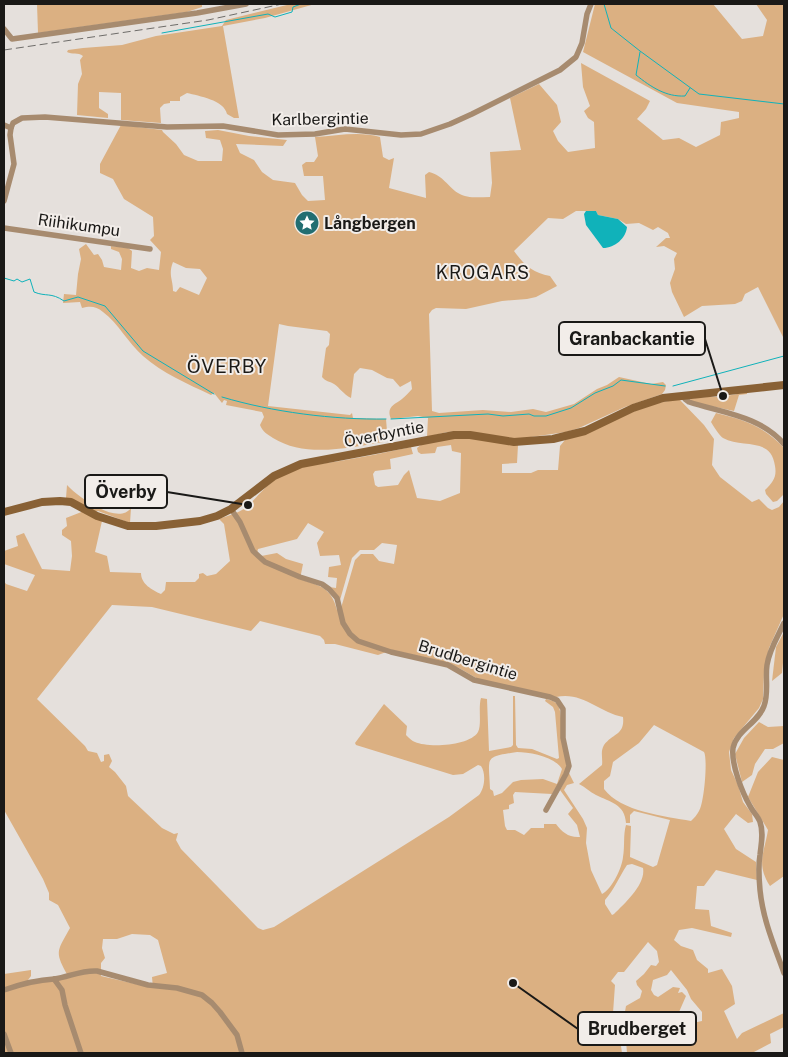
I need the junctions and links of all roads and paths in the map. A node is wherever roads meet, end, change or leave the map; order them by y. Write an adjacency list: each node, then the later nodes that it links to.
1 (246, 4): 3 (street)
2 (591, 4): 5 (street, Karlbergintie)
3 (4, 29)
4 (4, 125): 5 (street)
5 (11, 128): 6 (street)
6 (4, 201)
7 (4, 228): 8 (street, Riihikumpu)
8 (150, 249)
9 (784, 385): 10 (street, Överbyntie)
10 (684, 395): 11 (street); 12 (street, Överbyntie)
11 (784, 444)
12 (231, 509): 13 (street, Överbyntie); 15 (street, Brudbergintie)
13 (4, 512)
14 (784, 623): 16 (street)
15 (546, 810)
16 (784, 973)
17 (54, 979): 18 (street); 21 (street); 22 (street)
18 (4, 990)
19 (4, 1034): 20 (street)
20 (11, 1053)
21 (81, 1053)
22 (242, 1053)

